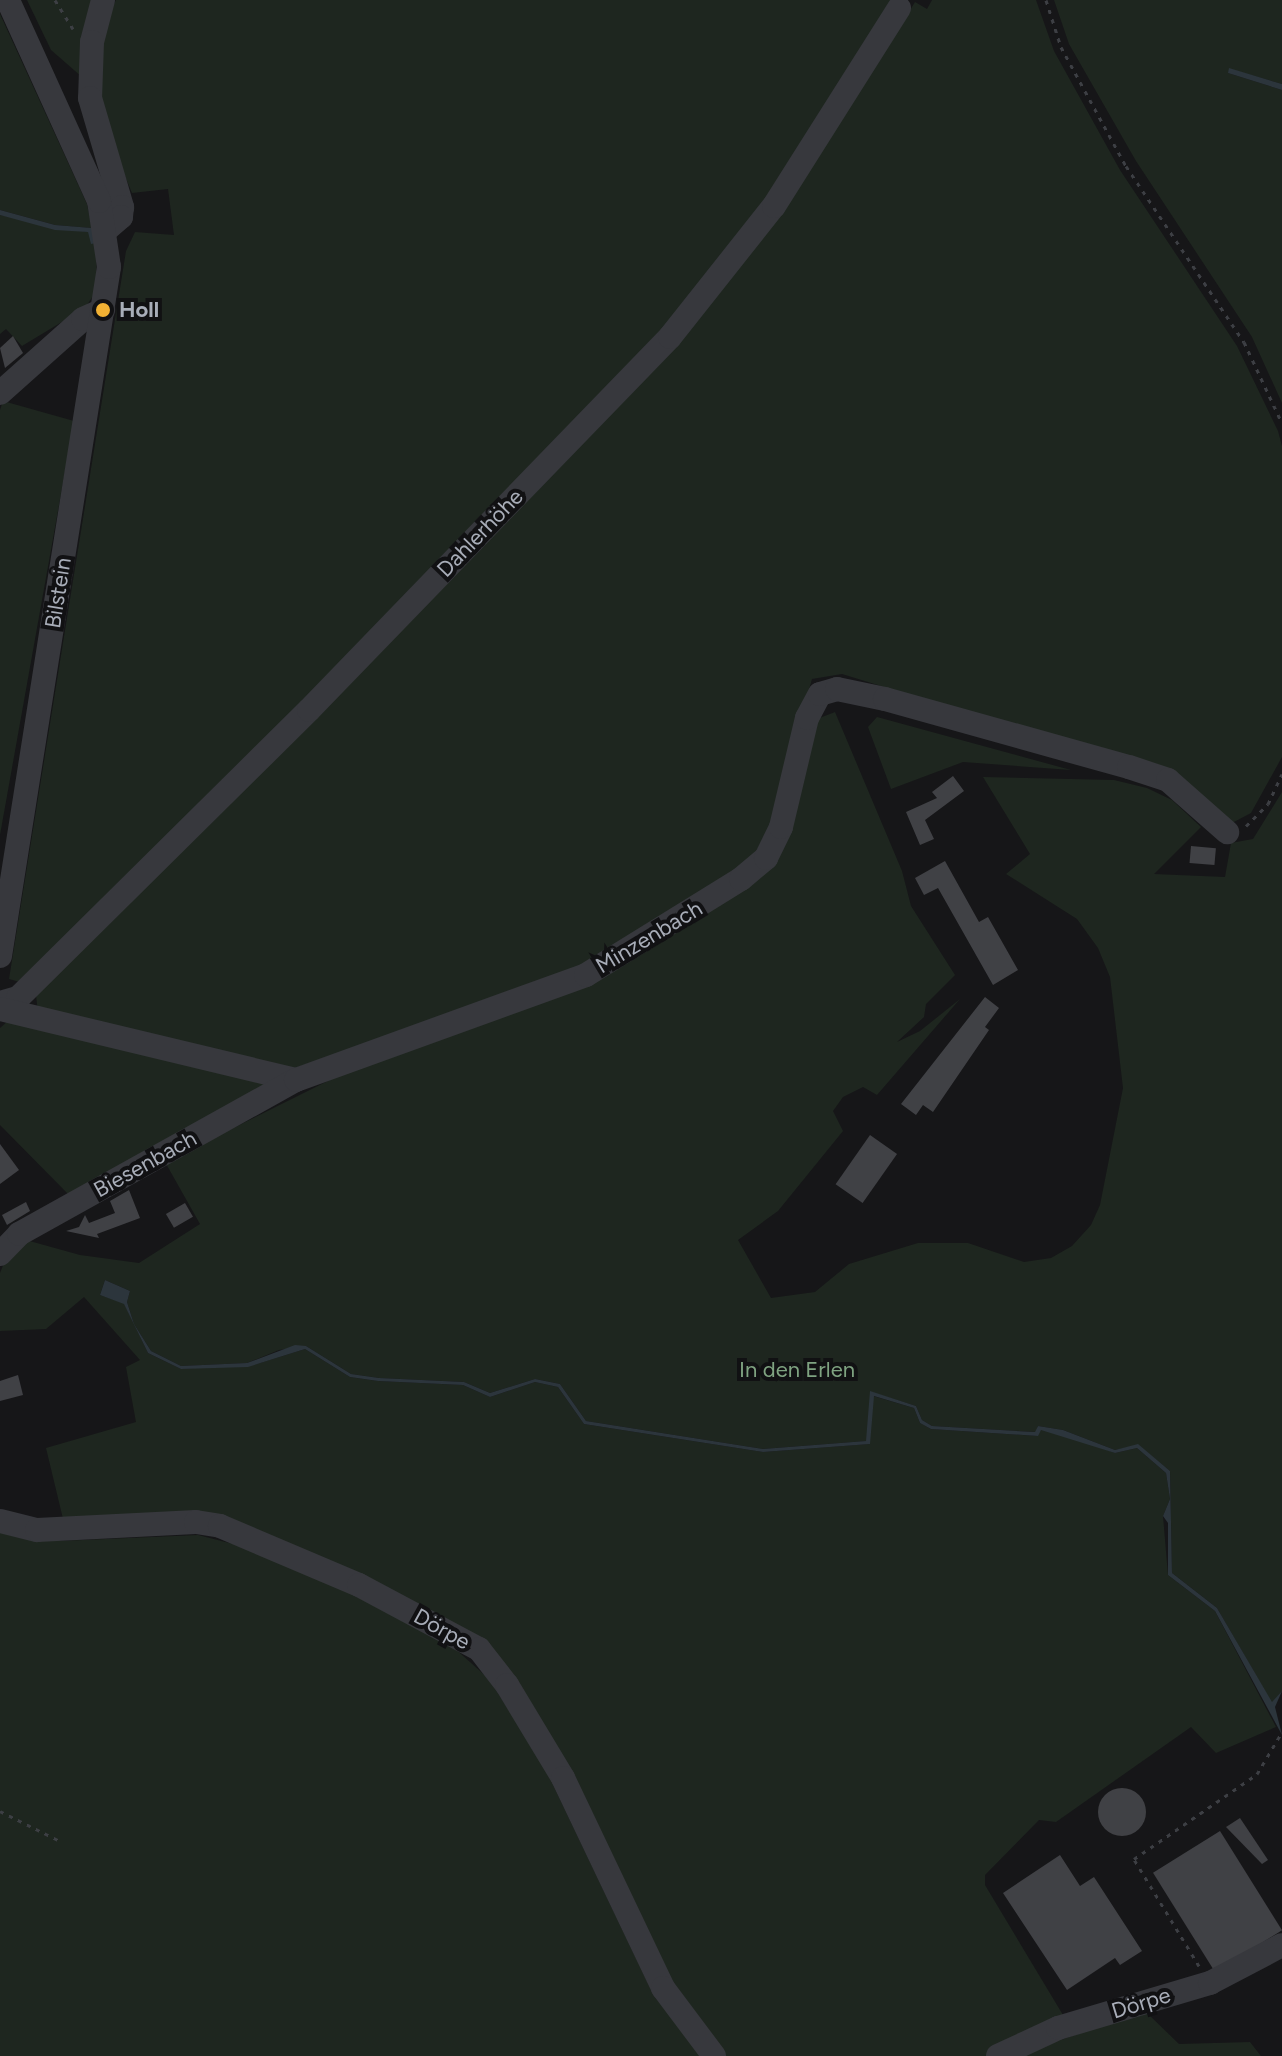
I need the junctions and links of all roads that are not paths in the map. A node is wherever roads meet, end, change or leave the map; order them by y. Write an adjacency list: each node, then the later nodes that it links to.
1 (8, 0): 4 (street, Bilstein)
2 (103, 0): 4 (street, Bilstein)
3 (899, 8): 9 (street, Dahlerhöhe)
4 (107, 229): 5 (street, Bilstein)
5 (103, 310): 6 (street); 8 (street, Bilstein)
6 (0, 393)
7 (1227, 832): 11 (street, Minzenbach)
8 (0, 956)
9 (0, 1003)
10 (0, 1009): 11 (street)
11 (296, 1080): 12 (street, Biesenbach)
12 (0, 1254)
13 (0, 1521): 15 (street, Dörpe)
14 (1282, 1945): 16 (street, Dörpe)
15 (714, 2056)
16 (998, 2056)

